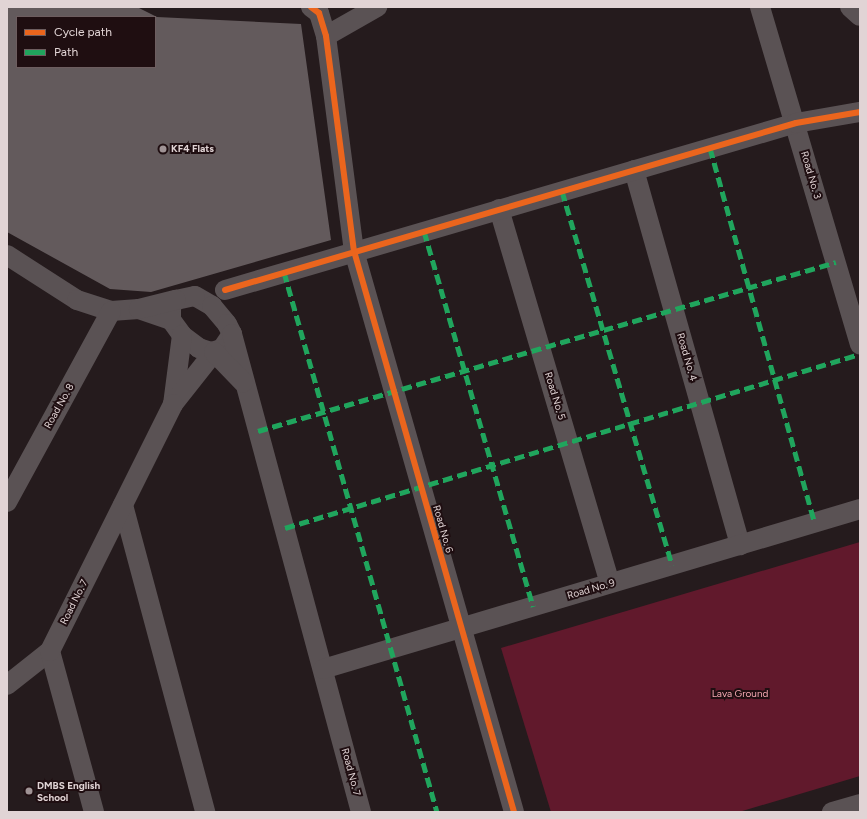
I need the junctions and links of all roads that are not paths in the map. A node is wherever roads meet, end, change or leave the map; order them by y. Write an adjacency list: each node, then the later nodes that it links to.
1 (311, 7): 6 (street, Road No. 6)
2 (377, 7): 6 (street)
3 (760, 7): 8 (street, Road No. 3)
4 (850, 7): 5 (street)
5 (860, 16)
6 (326, 36): 11 (street, Road No. 6)
7 (860, 112): 8 (street)
8 (796, 123): 9 (street); 20 (street, Road No. 3)
9 (634, 170): 10 (street); 26 (street, Road No. 4)
10 (499, 209): 11 (street); 27 (street, Road No. 5)
11 (354, 251): 13 (street); 28 (street, Road No. 6)
12 (7, 255): 16 (street)
13 (225, 290): 14 (street); 17 (street)
14 (186, 298): 15 (street); 17 (street); 18 (street)
15 (139, 309): 16 (street); 18 (street)
16 (111, 310): 23 (street, Road No. 8)
17 (222, 316): 19 (street, Road No. 7)
18 (176, 328): 19 (street); 22 (street)
19 (232, 334): 21 (street, Road No. 7)
20 (860, 344)
21 (246, 385): 22 (street); 30 (street, Road No. 7)
22 (173, 404): 24 (street, Road No. 7)
23 (7, 502)
24 (123, 505): 29 (street, Road No. 7); 34 (street)
25 (860, 509): 26 (street, Road No. 9)
26 (740, 545): 27 (street, Road No. 9)
27 (610, 583): 28 (street, Road No. 9)
28 (461, 627): 30 (street, Road No. 9); 36 (street, Road No. 6)
29 (50, 651): 31 (street); 33 (street)
30 (323, 669): 35 (street, Road No. 7)
31 (7, 685)
32 (860, 804): 37 (street)
33 (94, 812)
34 (205, 812)
35 (361, 812)
36 (514, 812)
37 (832, 812)

